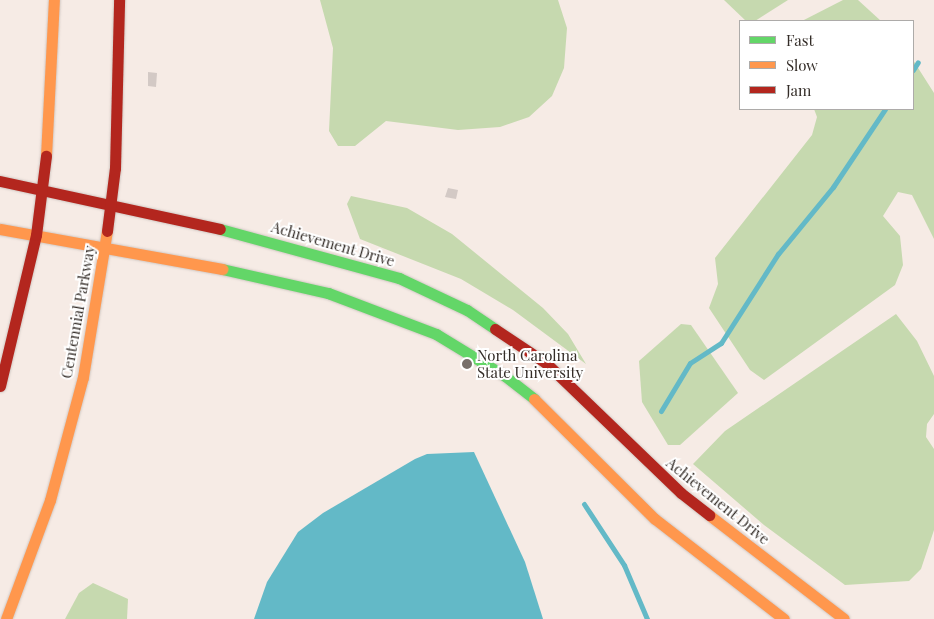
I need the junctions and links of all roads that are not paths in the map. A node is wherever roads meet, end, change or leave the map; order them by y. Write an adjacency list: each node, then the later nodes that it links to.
1 (54, 0): 4 (main road)
2 (119, 0): 5 (main road, Centennial Parkway)
3 (0, 181): 4 (main road, Achievement Drive)
4 (42, 188): 5 (main road, Achievement Drive); 7 (main road)
5 (112, 203): 8 (main road, Centennial Parkway); 12 (main road, Achievement Drive)
6 (0, 229): 7 (main road)
7 (36, 235): 8 (main road); 9 (main road)
8 (105, 248): 10 (main road, Centennial Parkway); 11 (main road)
9 (0, 386)
10 (6, 619)
11 (784, 619)
12 (844, 619)

